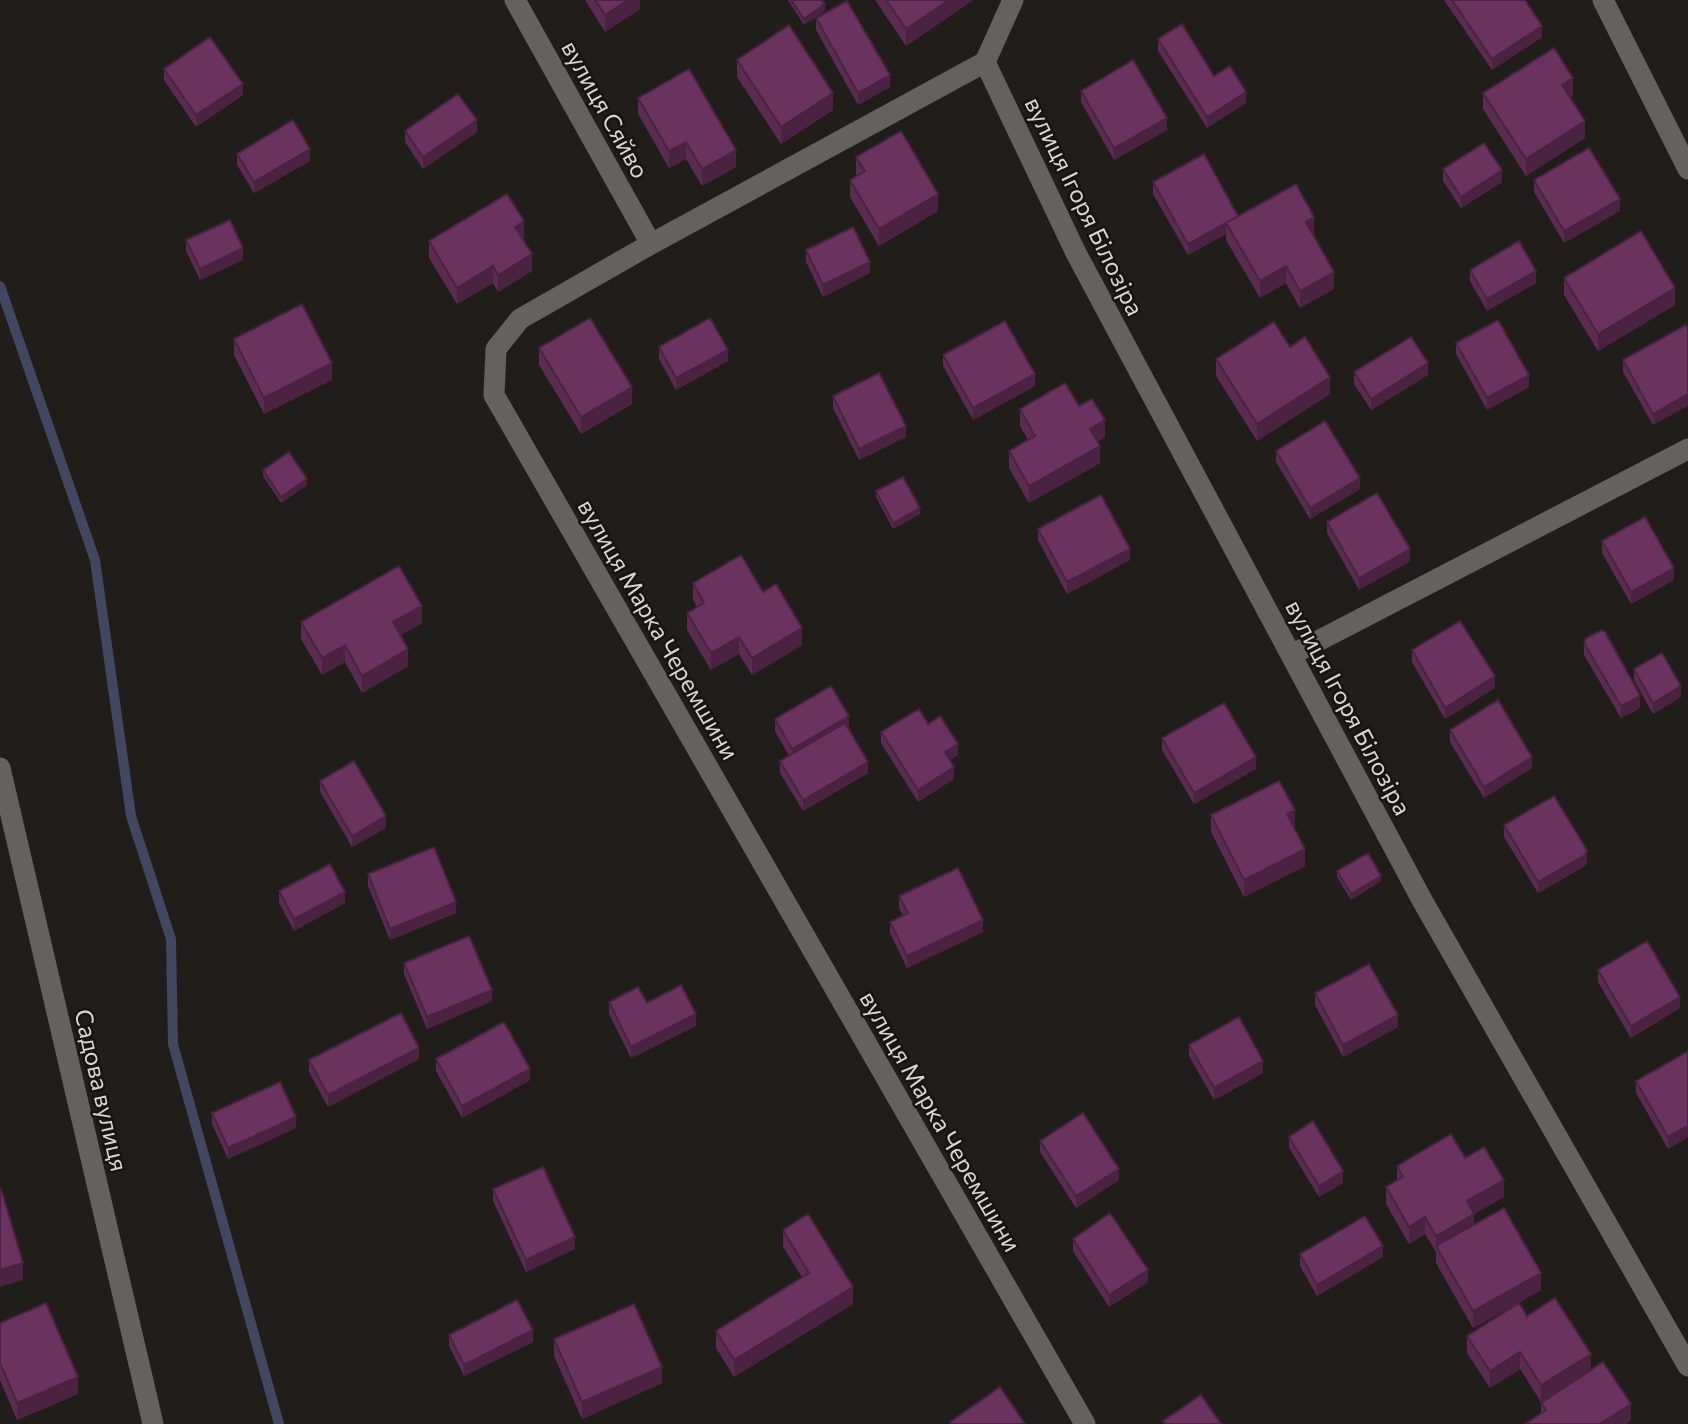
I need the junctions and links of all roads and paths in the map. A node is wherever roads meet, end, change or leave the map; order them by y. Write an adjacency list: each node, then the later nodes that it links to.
1 (515, 0): 6 (street, вулиця Сяйво)
2 (1013, 0): 4 (street)
3 (1603, 0): 5 (street)
4 (985, 62): 6 (street, вулиця Марка Черемшини); 8 (street, вулиця Ігоря Білозіра)
5 (1688, 169)
6 (651, 244): 12 (street, вулиця Марка Черемшини)
7 (1688, 449): 8 (street)
8 (1291, 655): 10 (street, вулиця Ігоря Білозіра)
9 (0, 768): 11 (street, Садова вулиця)
10 (1688, 1366)
11 (153, 1424)
12 (1085, 1424)

